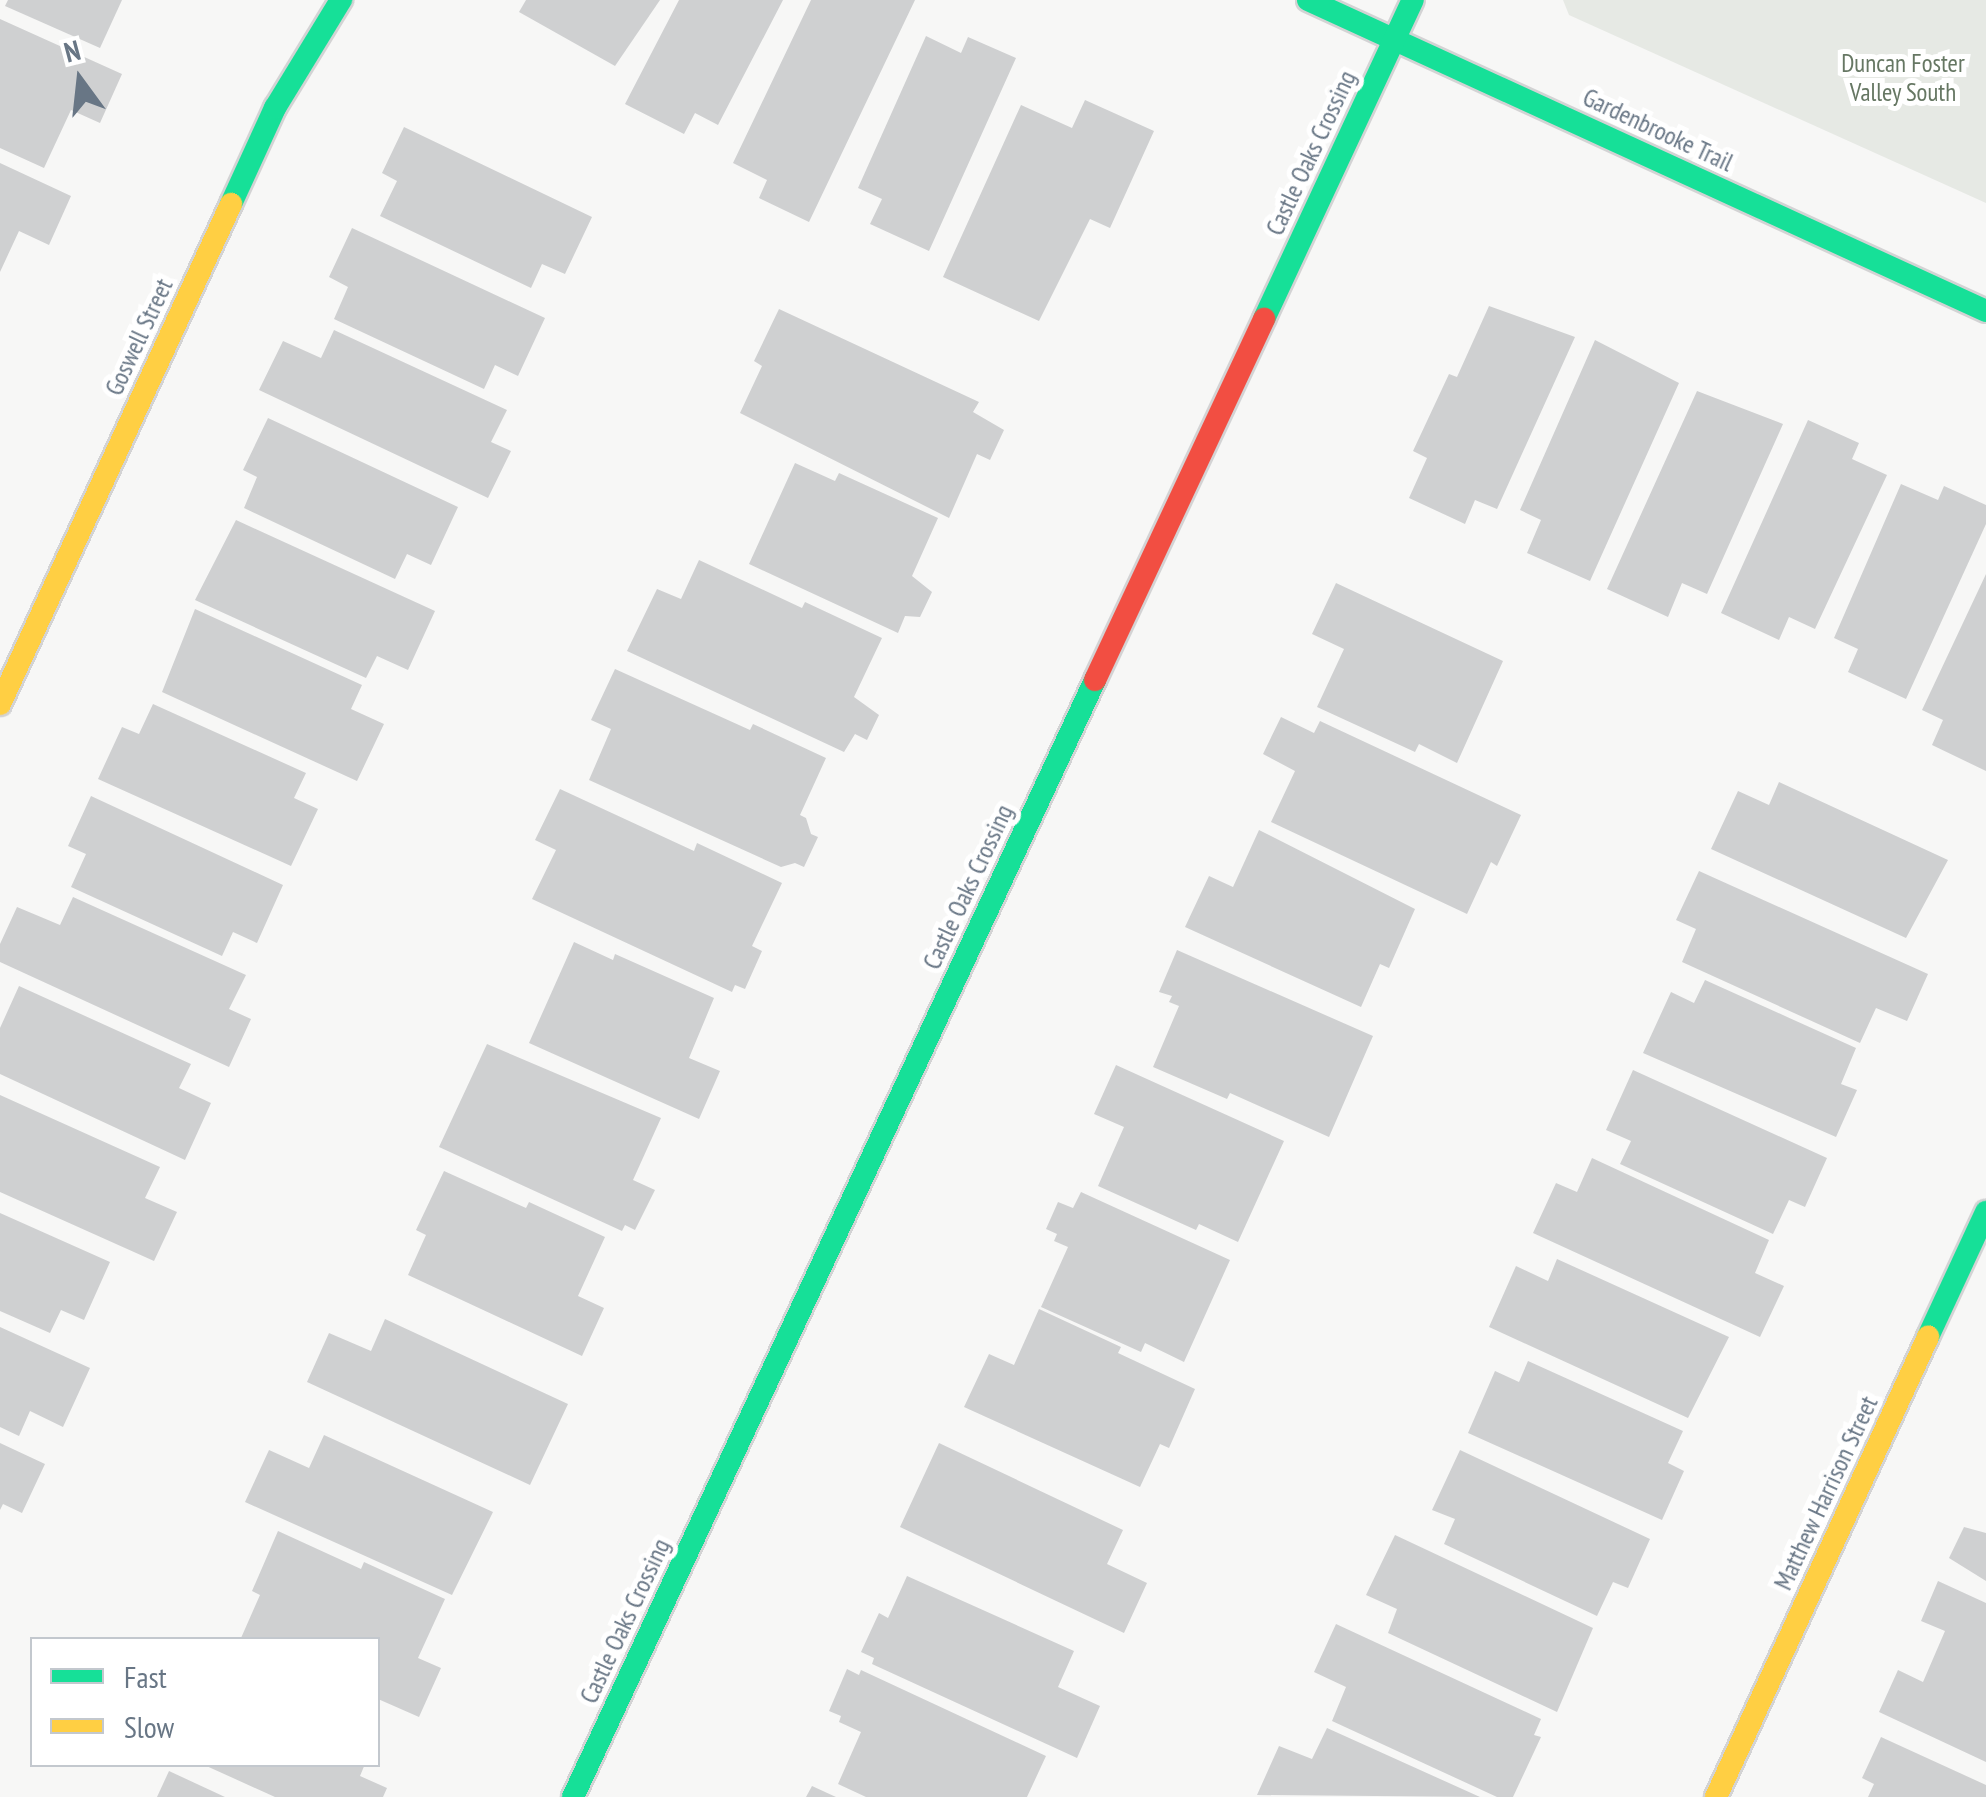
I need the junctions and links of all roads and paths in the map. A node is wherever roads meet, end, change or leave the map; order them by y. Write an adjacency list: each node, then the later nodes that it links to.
1 (341, 0): 6 (street, Goswell Street)
2 (1308, 0): 4 (street, Gardenbrooke Trail)
3 (1413, 0): 4 (street, Castle Oaks Crossing)
4 (1395, 40): 5 (street, Gardenbrooke Trail); 8 (street, Castle Oaks Crossing)
5 (1986, 311)
6 (0, 704)
7 (1986, 1212): 9 (street, Matthew Harrison Street)
8 (573, 1797)
9 (1716, 1797)

